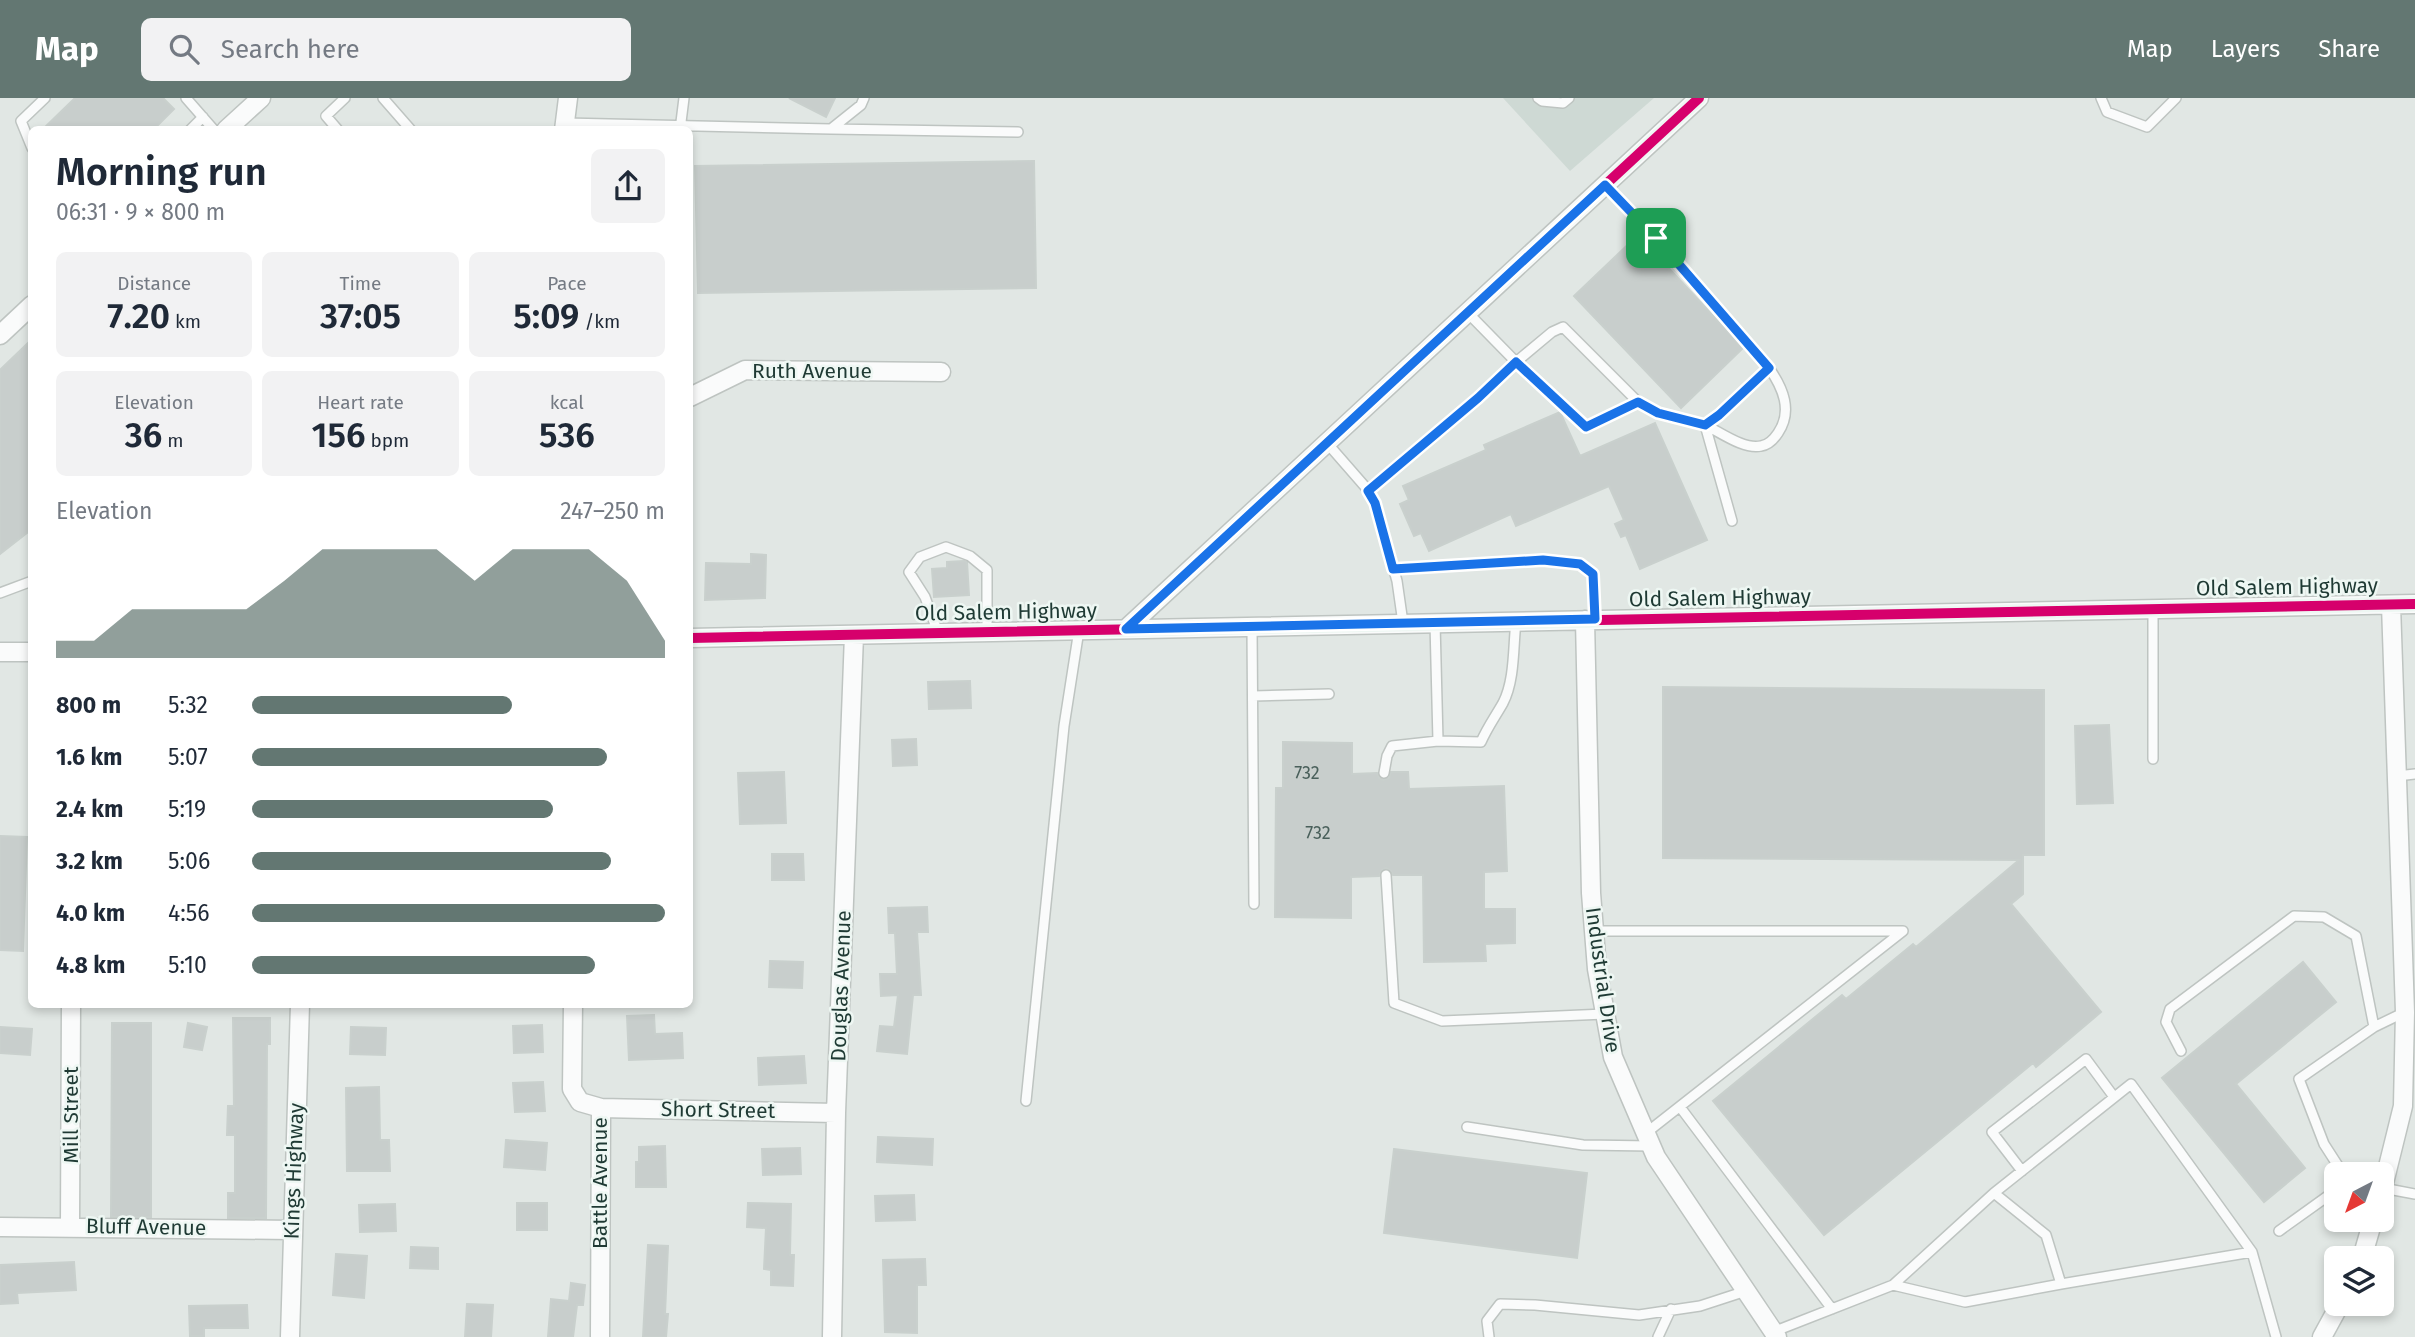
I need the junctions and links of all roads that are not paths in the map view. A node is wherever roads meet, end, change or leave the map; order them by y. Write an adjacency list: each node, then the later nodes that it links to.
1 (45, 98): 25 (lane)
2 (186, 98): 14 (lane)
3 (261, 98): 17 (street)
4 (345, 98): 18 (lane)
5 (383, 98): 19 (lane)
6 (568, 98): 20 (street)
7 (684, 98): 21 (lane)
8 (864, 98): 23 (lane)
9 (1538, 98): 10 (lane)
10 (1569, 98)
11 (1699, 98): 26 (street)
12 (2101, 98): 13 (lane)
13 (2176, 98)
14 (203, 117): 15 (lane); 16 (lane)
15 (194, 126)
16 (211, 126)
17 (230, 126)
18 (335, 126)
19 (408, 126)
20 (564, 126)
21 (680, 126)
22 (693, 128): 23 (lane)
23 (831, 130): 24 (lane)
24 (1018, 132)
25 (28, 138)
26 (1605, 185): 28 (street); 31 (lane)
27 (28, 309): 29 (street)
28 (1468, 313): 30 (lane); 36 (street)
29 (0, 335)
30 (1516, 362): 34 (lane); 34 (lane); 37 (lane)
31 (1769, 368): 35 (lane); 35 (lane)
32 (941, 372): 33 (street, Ruth Avenue)
33 (693, 396)
34 (1638, 402): 35 (lane)
35 (1705, 425): 38 (lane)
36 (1327, 443): 37 (lane); 50 (street)
37 (1368, 491): 39 (lane)
38 (1732, 521)
39 (1393, 569): 45 (lane); 48 (lane)
40 (28, 583): 41 (lane)
41 (0, 593)
42 (2415, 604): 43 (street, Old Salem Highway)
43 (2390, 605): 44 (street, Old Salem Highway); 63 (street)
44 (2153, 609): 45 (street, Old Salem Highway); 61 (lane)
45 (1590, 620): 46 (street, Old Salem Highway); 66 (street, Industrial Drive)
46 (1516, 621): 47 (street, Old Salem Highway); 60 (lane)
47 (1435, 623): 48 (street, Old Salem Highway); 60 (lane)
48 (1404, 624): 49 (street, Old Salem Highway)
49 (1252, 627): 50 (street, Old Salem Highway); 59 (lane)
50 (1126, 629): 51 (street, Old Salem Highway)
51 (1079, 630): 52 (street, Old Salem Highway); 76 (lane)
52 (987, 632): 53 (street, Old Salem Highway); 53 (lane)
53 (938, 633): 54 (street, Old Salem Highway)
54 (855, 635): 55 (street, Old Salem Highway); 80 (street, Douglas Avenue)
55 (693, 638)
56 (0, 652): 57 (street)
57 (28, 652)
58 (1329, 694): 59 (lane)
59 (1253, 696): 65 (lane)
60 (1438, 741): 62 (lane)
61 (2153, 759)
62 (1384, 773)
63 (2406, 775): 67 (street)
64 (1386, 875): 72 (lane)
65 (1254, 905)
66 (1594, 932): 72 (street, Industrial Drive); 77 (lane)
67 (2409, 946): 68 (street)
68 (2408, 1003): 73 (lane); 79 (street)
69 (71, 1008): 90 (street, Mill Street)
70 (300, 1008): 92 (street, Kings Highway)
71 (573, 1008): 78 (street, Battle Avenue)
72 (1605, 1014): 82 (street, Industrial Drive)
73 (2374, 1027): 74 (lane); 83 (lane)
74 (2181, 1051)
75 (2114, 1097): 85 (lane); 85 (lane); 94 (lane)
76 (1026, 1101)
77 (1680, 1107): 82 (lane); 99 (lane)
78 (601, 1108): 80 (street, Short Street); 103 (street, Battle Avenue)
79 (2409, 1109): 84 (street)
80 (836, 1112): 104 (street, Douglas Avenue)
81 (1467, 1127): 82 (lane)
82 (1649, 1140): 97 (street, Industrial Drive)
83 (2335, 1162)
84 (2390, 1162)
85 (2022, 1171): 87 (lane)
86 (2394, 1189): 88 (lane)
87 (1994, 1193): 95 (lane); 96 (lane)
88 (2415, 1194)
89 (2324, 1199): 93 (lane)
90 (70, 1226): 91 (street, Bluff Avenue); 92 (street, Bluff Avenue)
91 (0, 1227)
92 (292, 1230): 102 (street, Kings Highway)
93 (2279, 1231)
94 (2252, 1252): 95 (lane); 107 (lane)
95 (2061, 1284): 96 (lane)
96 (1893, 1285): 99 (lane)
97 (1746, 1291): 98 (lane); 101 (street, Industrial Drive)
98 (1671, 1309): 105 (lane); 106 (lane)
99 (1832, 1309): 101 (lane)
100 (2333, 1316): 108 (street)
101 (1775, 1335)
102 (290, 1337)
103 (600, 1337)
104 (832, 1337)
105 (1489, 1337)
106 (1658, 1337)
107 (2276, 1337)
108 (2322, 1337)

